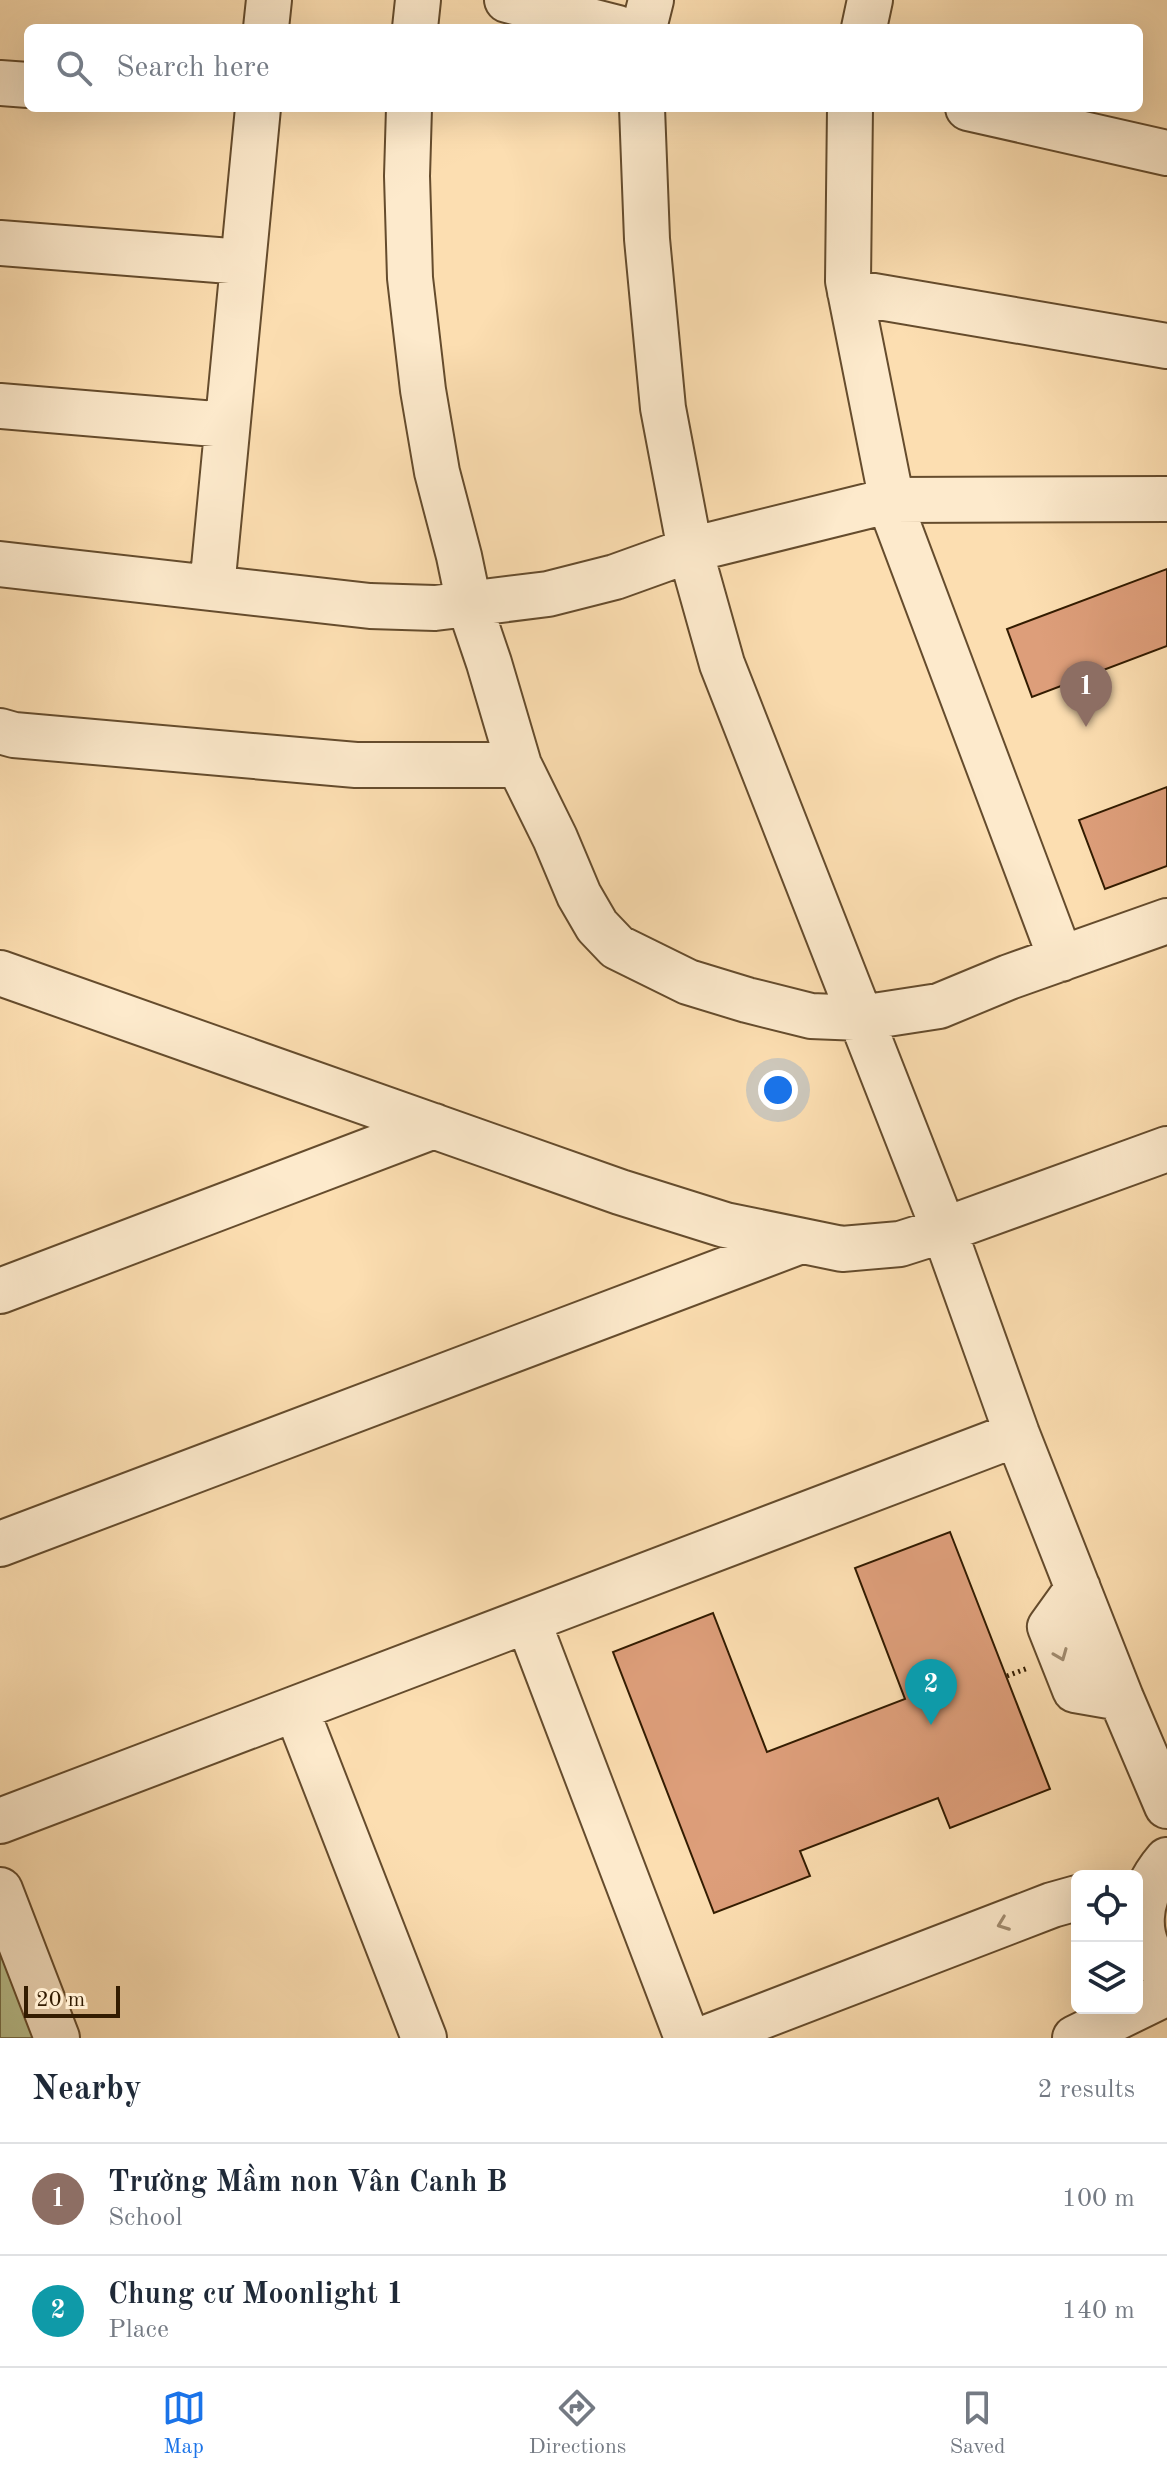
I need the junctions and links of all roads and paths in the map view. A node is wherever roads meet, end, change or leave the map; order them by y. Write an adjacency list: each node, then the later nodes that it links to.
1 (269, 0): 6 (street)
2 (418, 0): 7 (street)
3 (507, 0): 8 (street)
4 (651, 0): 9 (street)
5 (870, 0): 10 (street)
6 (266, 24)
7 (415, 24)
8 (602, 24)
9 (645, 24)
10 (865, 24)
11 (0, 83): 12 (street)
12 (24, 85)
13 (258, 112): 20 (street)
14 (409, 112): 30 (street)
15 (642, 112): 27 (street)
16 (850, 112): 21 (street)
17 (986, 112): 18 (street)
18 (1167, 153)
19 (0, 243): 20 (street)
20 (243, 262): 24 (street)
21 (850, 292): 22 (street); 26 (street)
22 (1167, 346)
23 (0, 406): 24 (street)
24 (227, 425): 29 (street)
25 (1167, 499): 26 (street)
26 (892, 500): 27 (street); 34 (street)
27 (690, 550): 30 (street); 36 (street)
28 (0, 564): 29 (street)
29 (212, 588): 30 (street)
30 (469, 604): 32 (street)
31 (0, 731): 32 (street)
32 (519, 765): 36 (street)
33 (1167, 921): 34 (street)
34 (1061, 959): 36 (street)
35 (0, 973): 37 (street)
36 (861, 1018): 39 (street)
37 (434, 1126): 40 (street); 41 (street)
38 (1167, 1149): 39 (street)
39 (944, 1230): 40 (street); 42 (street)
40 (801, 1241): 43 (street)
41 (0, 1291)
42 (1017, 1434): 44 (street); 46 (street)
43 (0, 1544)
44 (528, 1621): 45 (street); 55 (street)
45 (296, 1709): 47 (street); 54 (street)
46 (1167, 1806)
47 (0, 1821)
48 (1152, 1872): 51 (street)
49 (0, 1890): 53 (street)
50 (1071, 1900): 56 (street, one-way to 56)
51 (1167, 1973)
52 (1167, 1993): 57 (street)
53 (57, 2038)
54 (424, 2038)
55 (687, 2038)
56 (706, 2038)
57 (1075, 2038)

